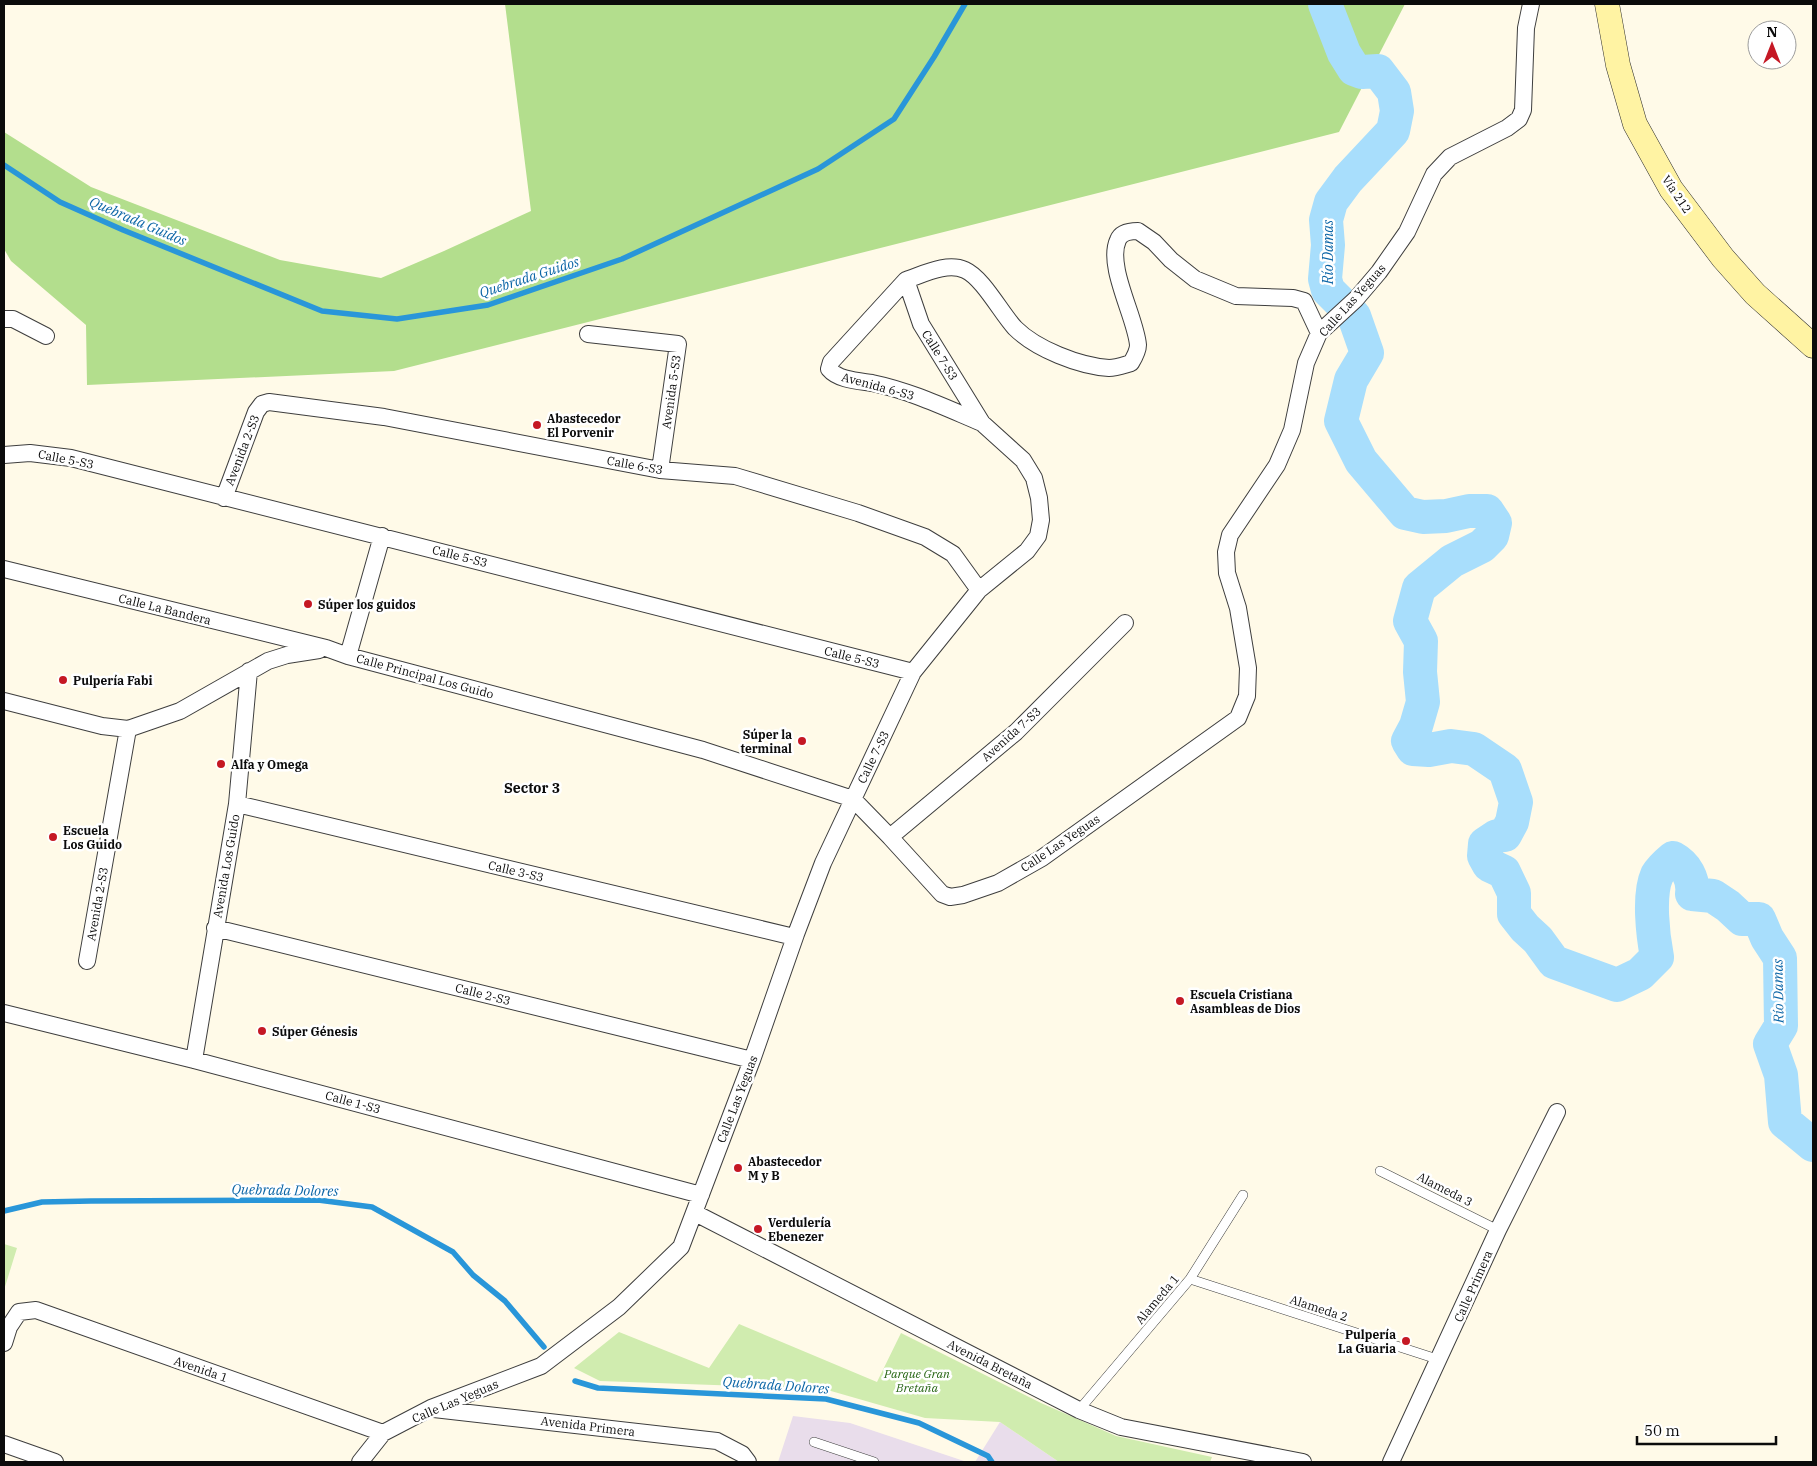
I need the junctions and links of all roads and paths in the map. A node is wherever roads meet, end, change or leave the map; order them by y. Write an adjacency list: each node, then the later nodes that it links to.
1 (1531, 4): 5 (street, Calle Las Yeguas)
2 (1608, 4): 8 (main road, Vía 212)
3 (906, 280): 5 (street); 10 (street, Calle 7-S3); 10 (street, Avenida 6-S3)
4 (4, 319): 7 (street)
5 (1319, 333): 26 (street, Calle Las Yeguas)
6 (588, 334): 12 (street, Avenida 5-S3)
7 (46, 336)
8 (1813, 346)
9 (262, 404): 12 (street, Calle 6-S3); 13 (street, Avenida 2-S3)
10 (982, 423): 16 (street, Calle 7-S3)
11 (4, 455): 13 (street, Calle 5-S3)
12 (660, 470): 16 (street, Calle 6-S3)
13 (224, 498): 14 (street, Calle 5-S3)
14 (382, 536): 19 (street); 21 (street, Calle 5-S3)
15 (4, 569): 18 (street, Calle La Bandera)
16 (980, 590): 21 (street, Calle 7-S3)
17 (1125, 623): 26 (street, Avenida 7-S3)
18 (326, 648): 19 (street, Calle Principal Los Guido); 20 (street)
19 (348, 656): 24 (street, Calle Principal Los Guido)
20 (249, 671): 23 (street); 25 (street, Avenida Los Guido)
21 (913, 672): 24 (street, Calle 7-S3)
22 (4, 701): 23 (street)
23 (128, 729): 29 (street, Avenida 2-S3)
24 (853, 799): 26 (street, Calle Las Yeguas); 28 (street, Calle Las Yeguas)
25 (237, 804): 27 (street, Avenida Los Guido); 28 (street, Calle 3-S3)
26 (890, 837)
27 (216, 928): 31 (street, Avenida Los Guido); 32 (street, Calle 2-S3)
28 (794, 937): 32 (street, Calle Las Yeguas)
29 (87, 961)
30 (4, 1012): 31 (street, Calle 1-S3)
31 (194, 1060): 35 (street, Calle 1-S3)
32 (752, 1060): 35 (street, Calle Las Yeguas)
33 (1557, 1112): 38 (street, Calle Primera)
34 (1380, 1171): 38 (lane, Alameda 3)
35 (701, 1195): 37 (street, Calle Las Yeguas)
36 (1243, 1195): 39 (lane, Alameda 1)
37 (695, 1213): 42 (street, Calle Las Yeguas); 43 (street, Avenida Bretaña)
38 (1498, 1230): 41 (street, Calle Primera)
39 (1190, 1279): 41 (lane, Alameda 2); 43 (lane, Alameda 1)
40 (4, 1342): 44 (street, Avenida 1)
41 (1440, 1360): 52 (street, Calle Primera)
42 (431, 1408): 44 (street, Calle Las Yeguas); 47 (street, Avenida Primera)
43 (1079, 1410): 51 (street, Avenida Bretaña)
44 (383, 1433): 49 (street, Calle Las Yeguas)
45 (814, 1442): 50 (lane)
46 (4, 1444): 48 (street)
47 (745, 1458)
48 (55, 1462)
49 (360, 1462)
50 (874, 1462)
51 (1303, 1462)
52 (1391, 1462)

